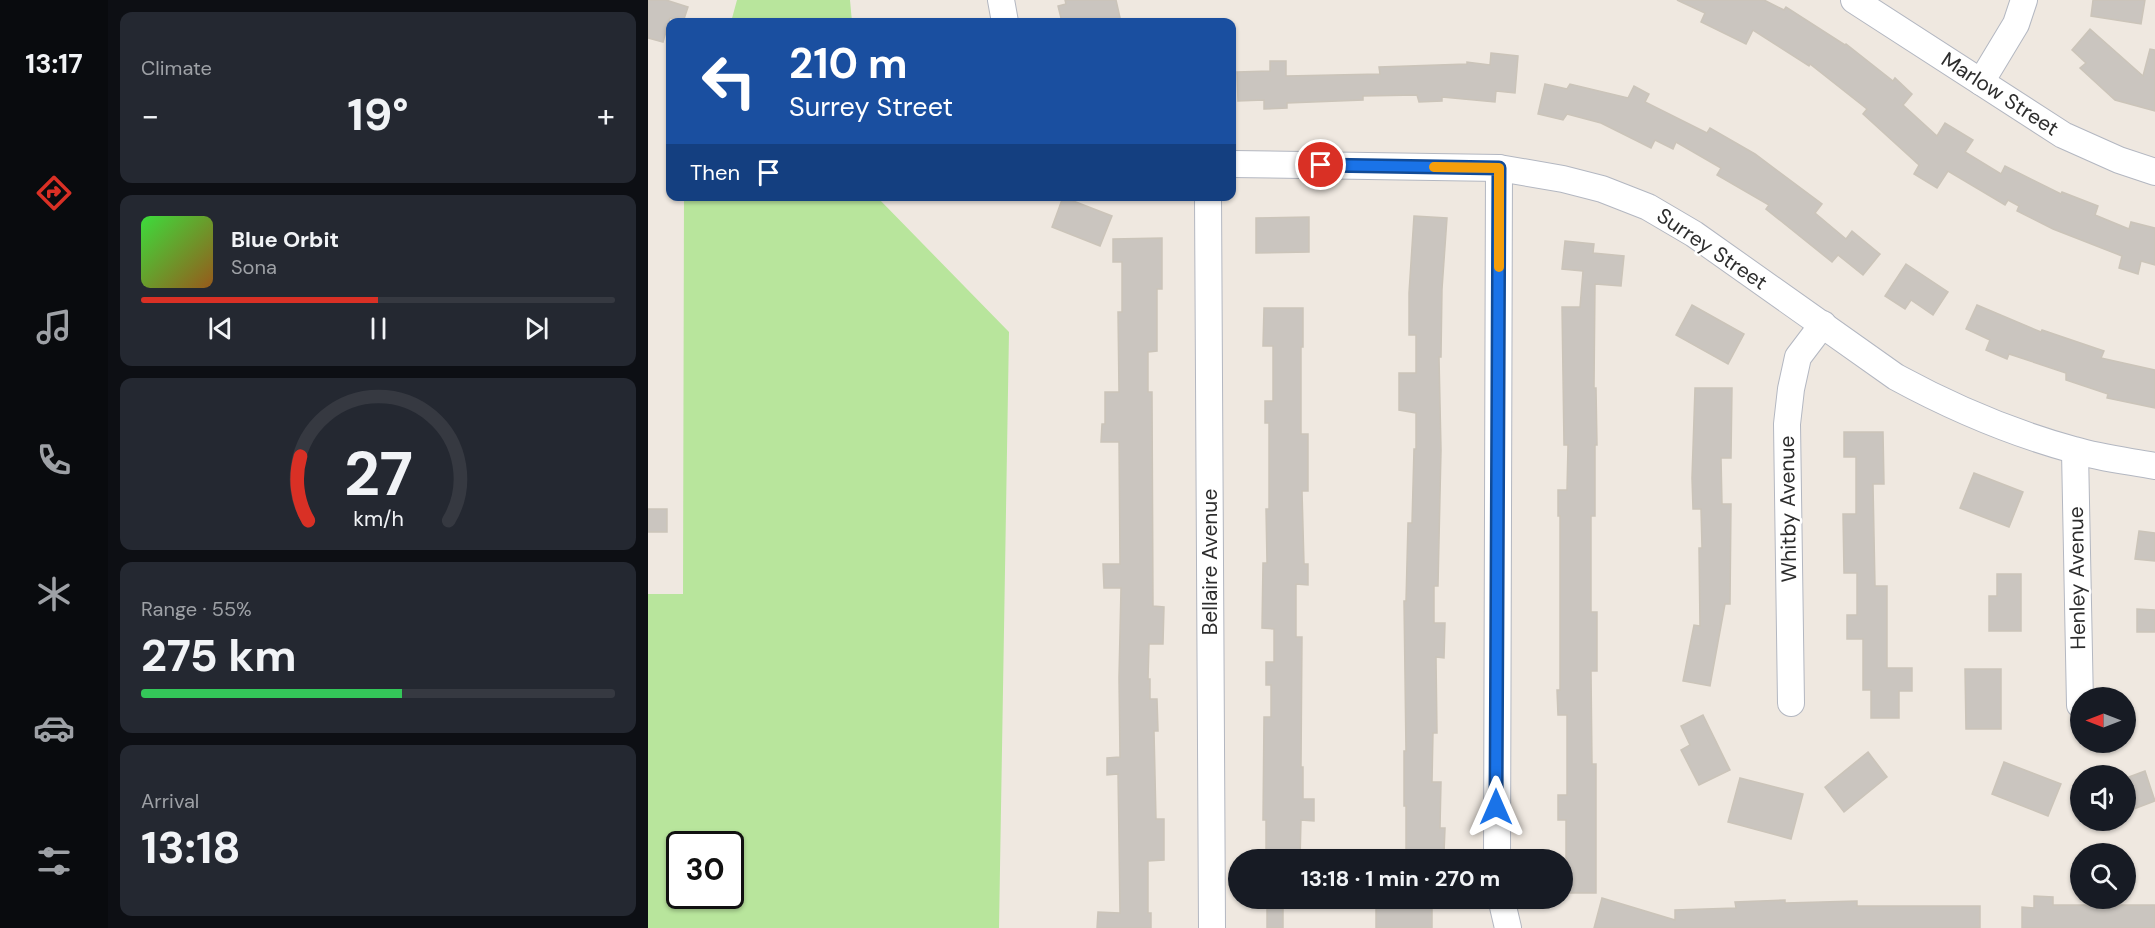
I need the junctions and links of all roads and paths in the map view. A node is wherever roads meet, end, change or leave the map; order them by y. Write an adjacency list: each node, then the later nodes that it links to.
1 (1001, 0): 4 (street)
2 (1854, 0): 5 (street, Marlow Street)
3 (2024, 0): 5 (street)
4 (1004, 18)
5 (1981, 82): 8 (street, Marlow Street)
6 (1236, 164): 7 (street, Surrey Street)
7 (1499, 168): 10 (street, Surrey Street); 15 (street)
8 (2155, 172)
9 (1208, 201): 17 (street, Bellaire Avenue)
10 (1823, 324): 11 (street, Surrey Street); 14 (street, Whitby Avenue)
11 (2075, 450): 12 (street, Surrey Street); 13 (street, Henley Avenue)
12 (2155, 466)
13 (2080, 687)
14 (1791, 703)
15 (1497, 849)
16 (1504, 909): 18 (street)
17 (1212, 928)
18 (1508, 928)

